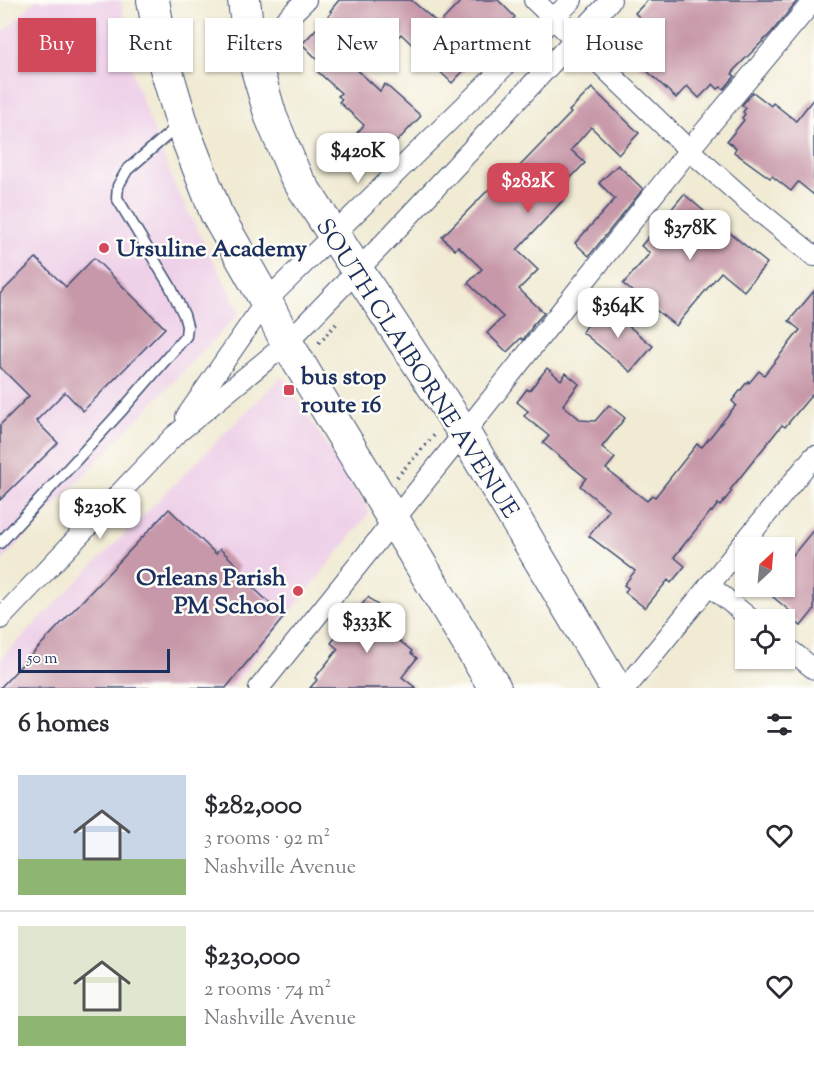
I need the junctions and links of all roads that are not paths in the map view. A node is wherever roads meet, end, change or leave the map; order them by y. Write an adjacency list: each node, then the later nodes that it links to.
1 (153, 0): 16 (main road)
2 (244, 0): 8 (main road, SOUTH CLAIBORNE AVENUE)
3 (306, 0): 9 (street)
4 (534, 0): 11 (street)
5 (572, 0): 11 (street)
6 (611, 0): 10 (street)
7 (814, 0): 17 (street)
8 (246, 18)
9 (287, 18)
10 (594, 18)
11 (554, 19): 12 (street); 18 (street)
12 (564, 29)
13 (564, 51): 20 (street)
14 (258, 72): 18 (main road, SOUTH CLAIBORNE AVENUE)
15 (609, 72): 17 (street)
16 (182, 123): 21 (main road); 27 (lane)
17 (689, 150): 19 (street); 23 (street)
18 (333, 234): 20 (main road, SOUTH CLAIBORNE AVENUE); 21 (street)
19 (814, 256)
20 (357, 272): 22 (street); 23 (main road, SOUTH CLAIBORNE AVENUE)
21 (266, 301): 22 (main road); 24 (street)
22 (287, 343): 24 (street); 26 (main road)
23 (451, 432): 26 (street); 35 (main road, SOUTH CLAIBORNE AVENUE)
24 (174, 436): 30 (street)
25 (814, 456): 28 (street)
26 (394, 520): 33 (street); 34 (main road)
27 (0, 543)
28 (709, 585): 29 (street); 36 (street)
29 (738, 609)
30 (0, 619)
31 (795, 654): 32 (street)
32 (814, 669)
33 (259, 688)
34 (495, 688)
35 (616, 688)
36 (626, 688)

